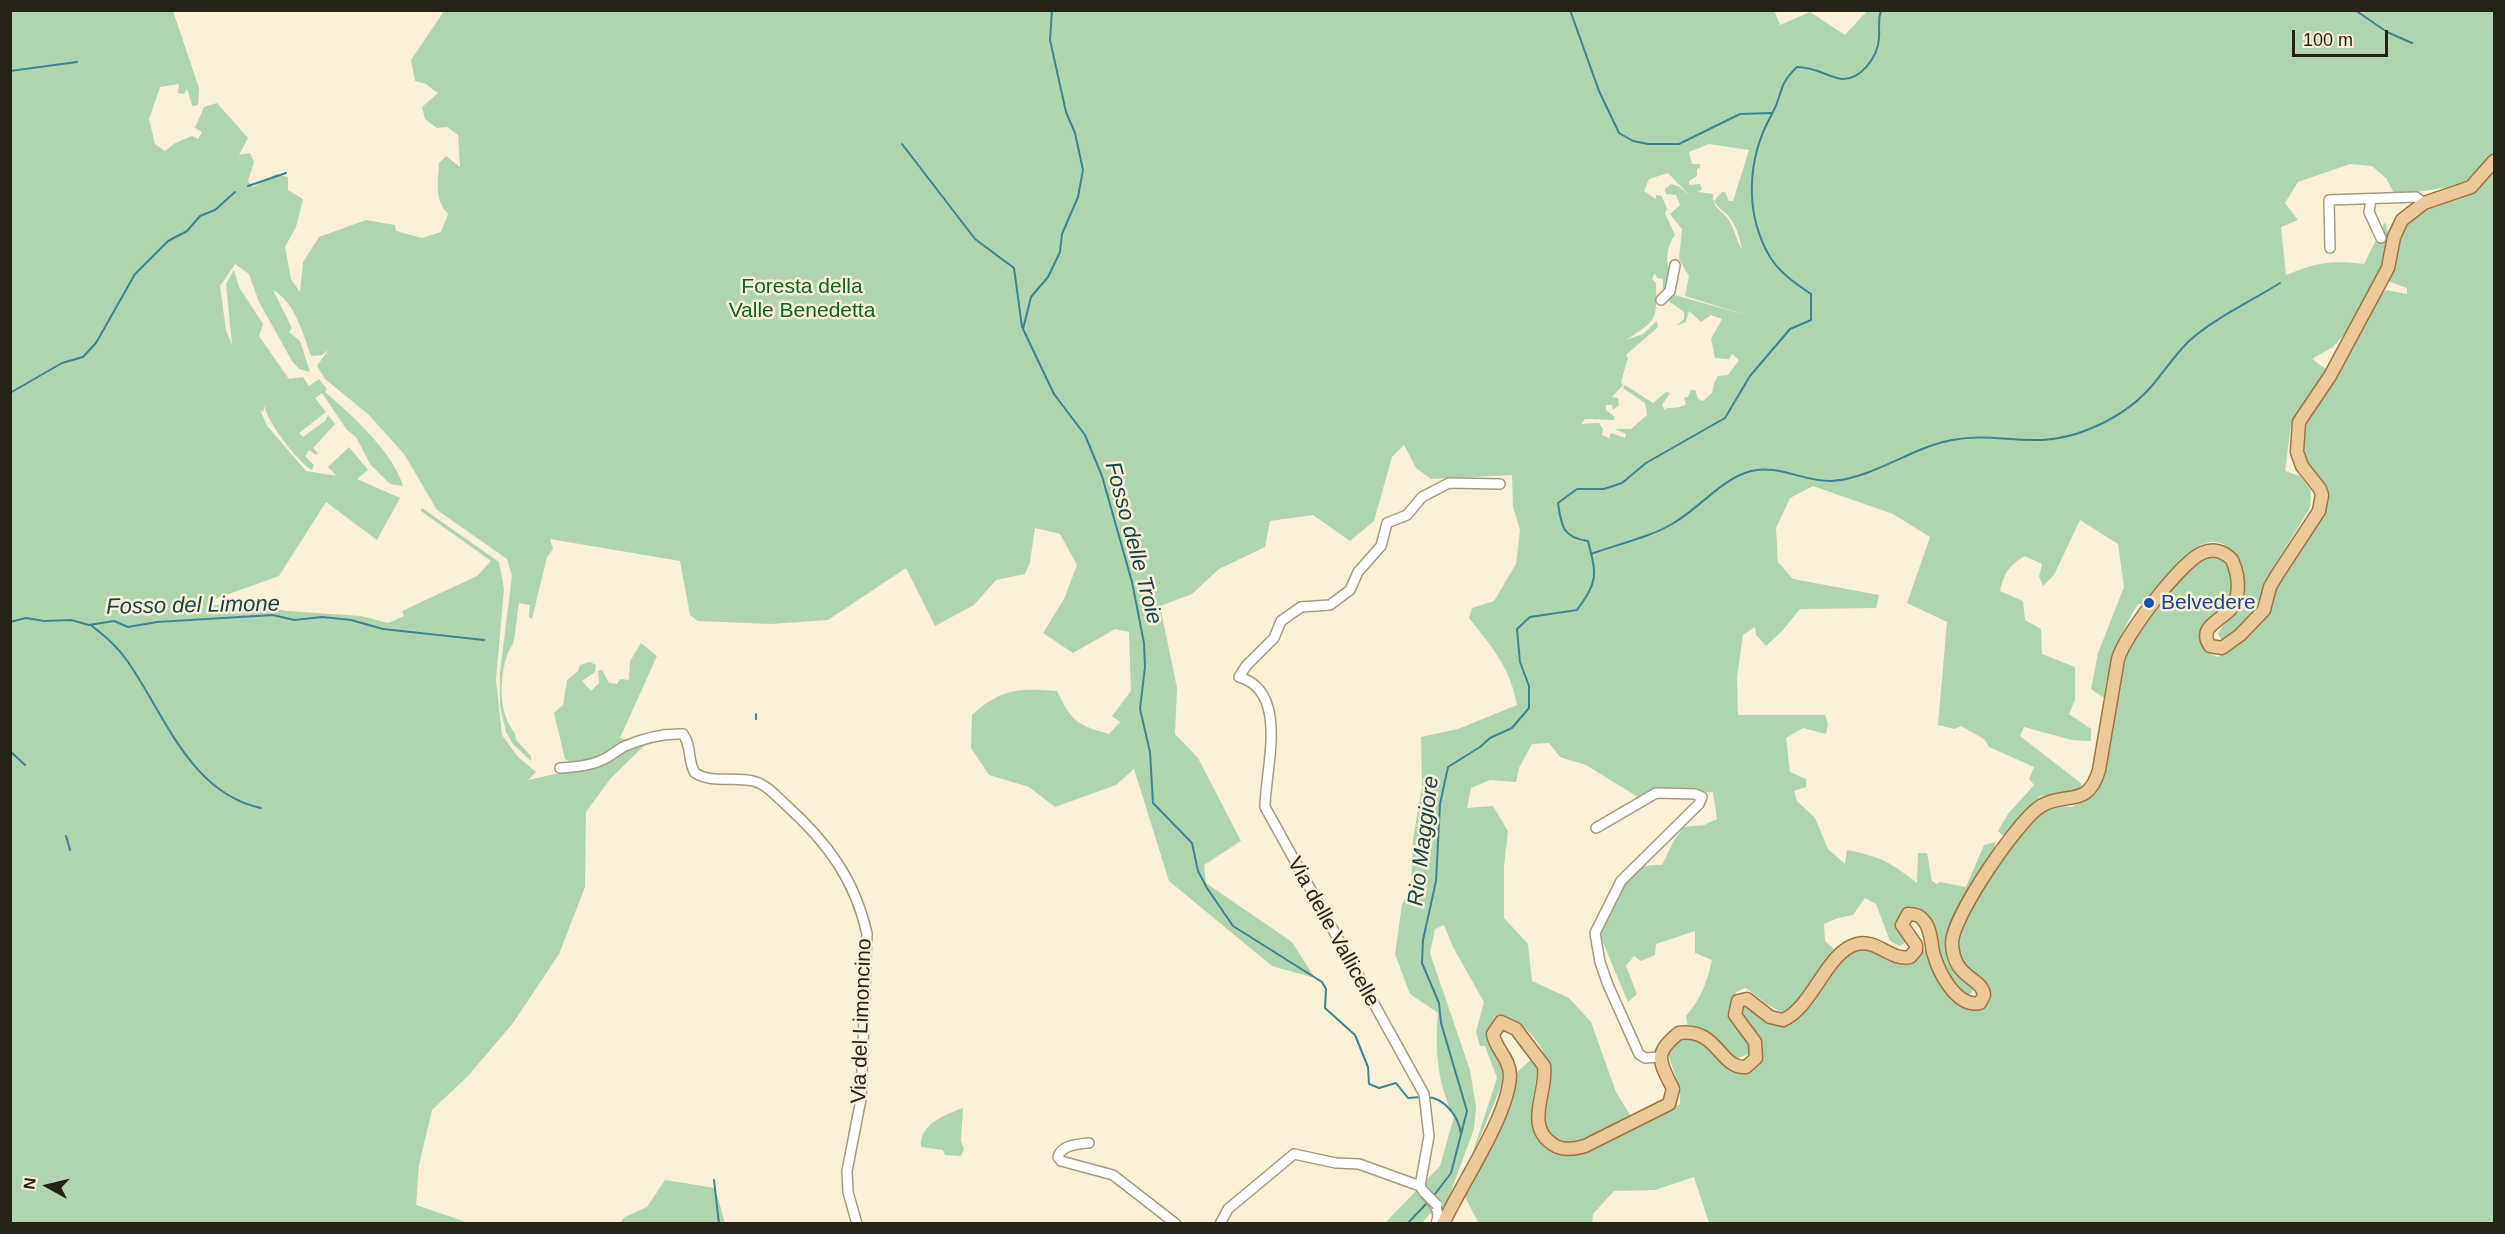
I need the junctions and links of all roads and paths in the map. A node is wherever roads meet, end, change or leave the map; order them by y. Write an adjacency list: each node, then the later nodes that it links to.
1 (2494, 161): 3 (main road)
2 (2371, 199): 3 (street); 4 (street); 5 (street)
3 (2424, 203): 11 (main road)
4 (2382, 238)
5 (2330, 248)
6 (1675, 265): 7 (street)
7 (1661, 300)
8 (1500, 484): 13 (street, Via delle Vallicelle)
9 (560, 768): 14 (street, Via del Limoncino)
10 (1596, 828): 11 (street)
11 (1660, 1057): 18 (main road)
12 (1089, 1143): 15 (street)
13 (1422, 1189): 16 (street); 17 (street, bridge)
14 (857, 1224)
15 (1176, 1224)
16 (1220, 1224)
17 (1436, 1224)
18 (1443, 1224)

